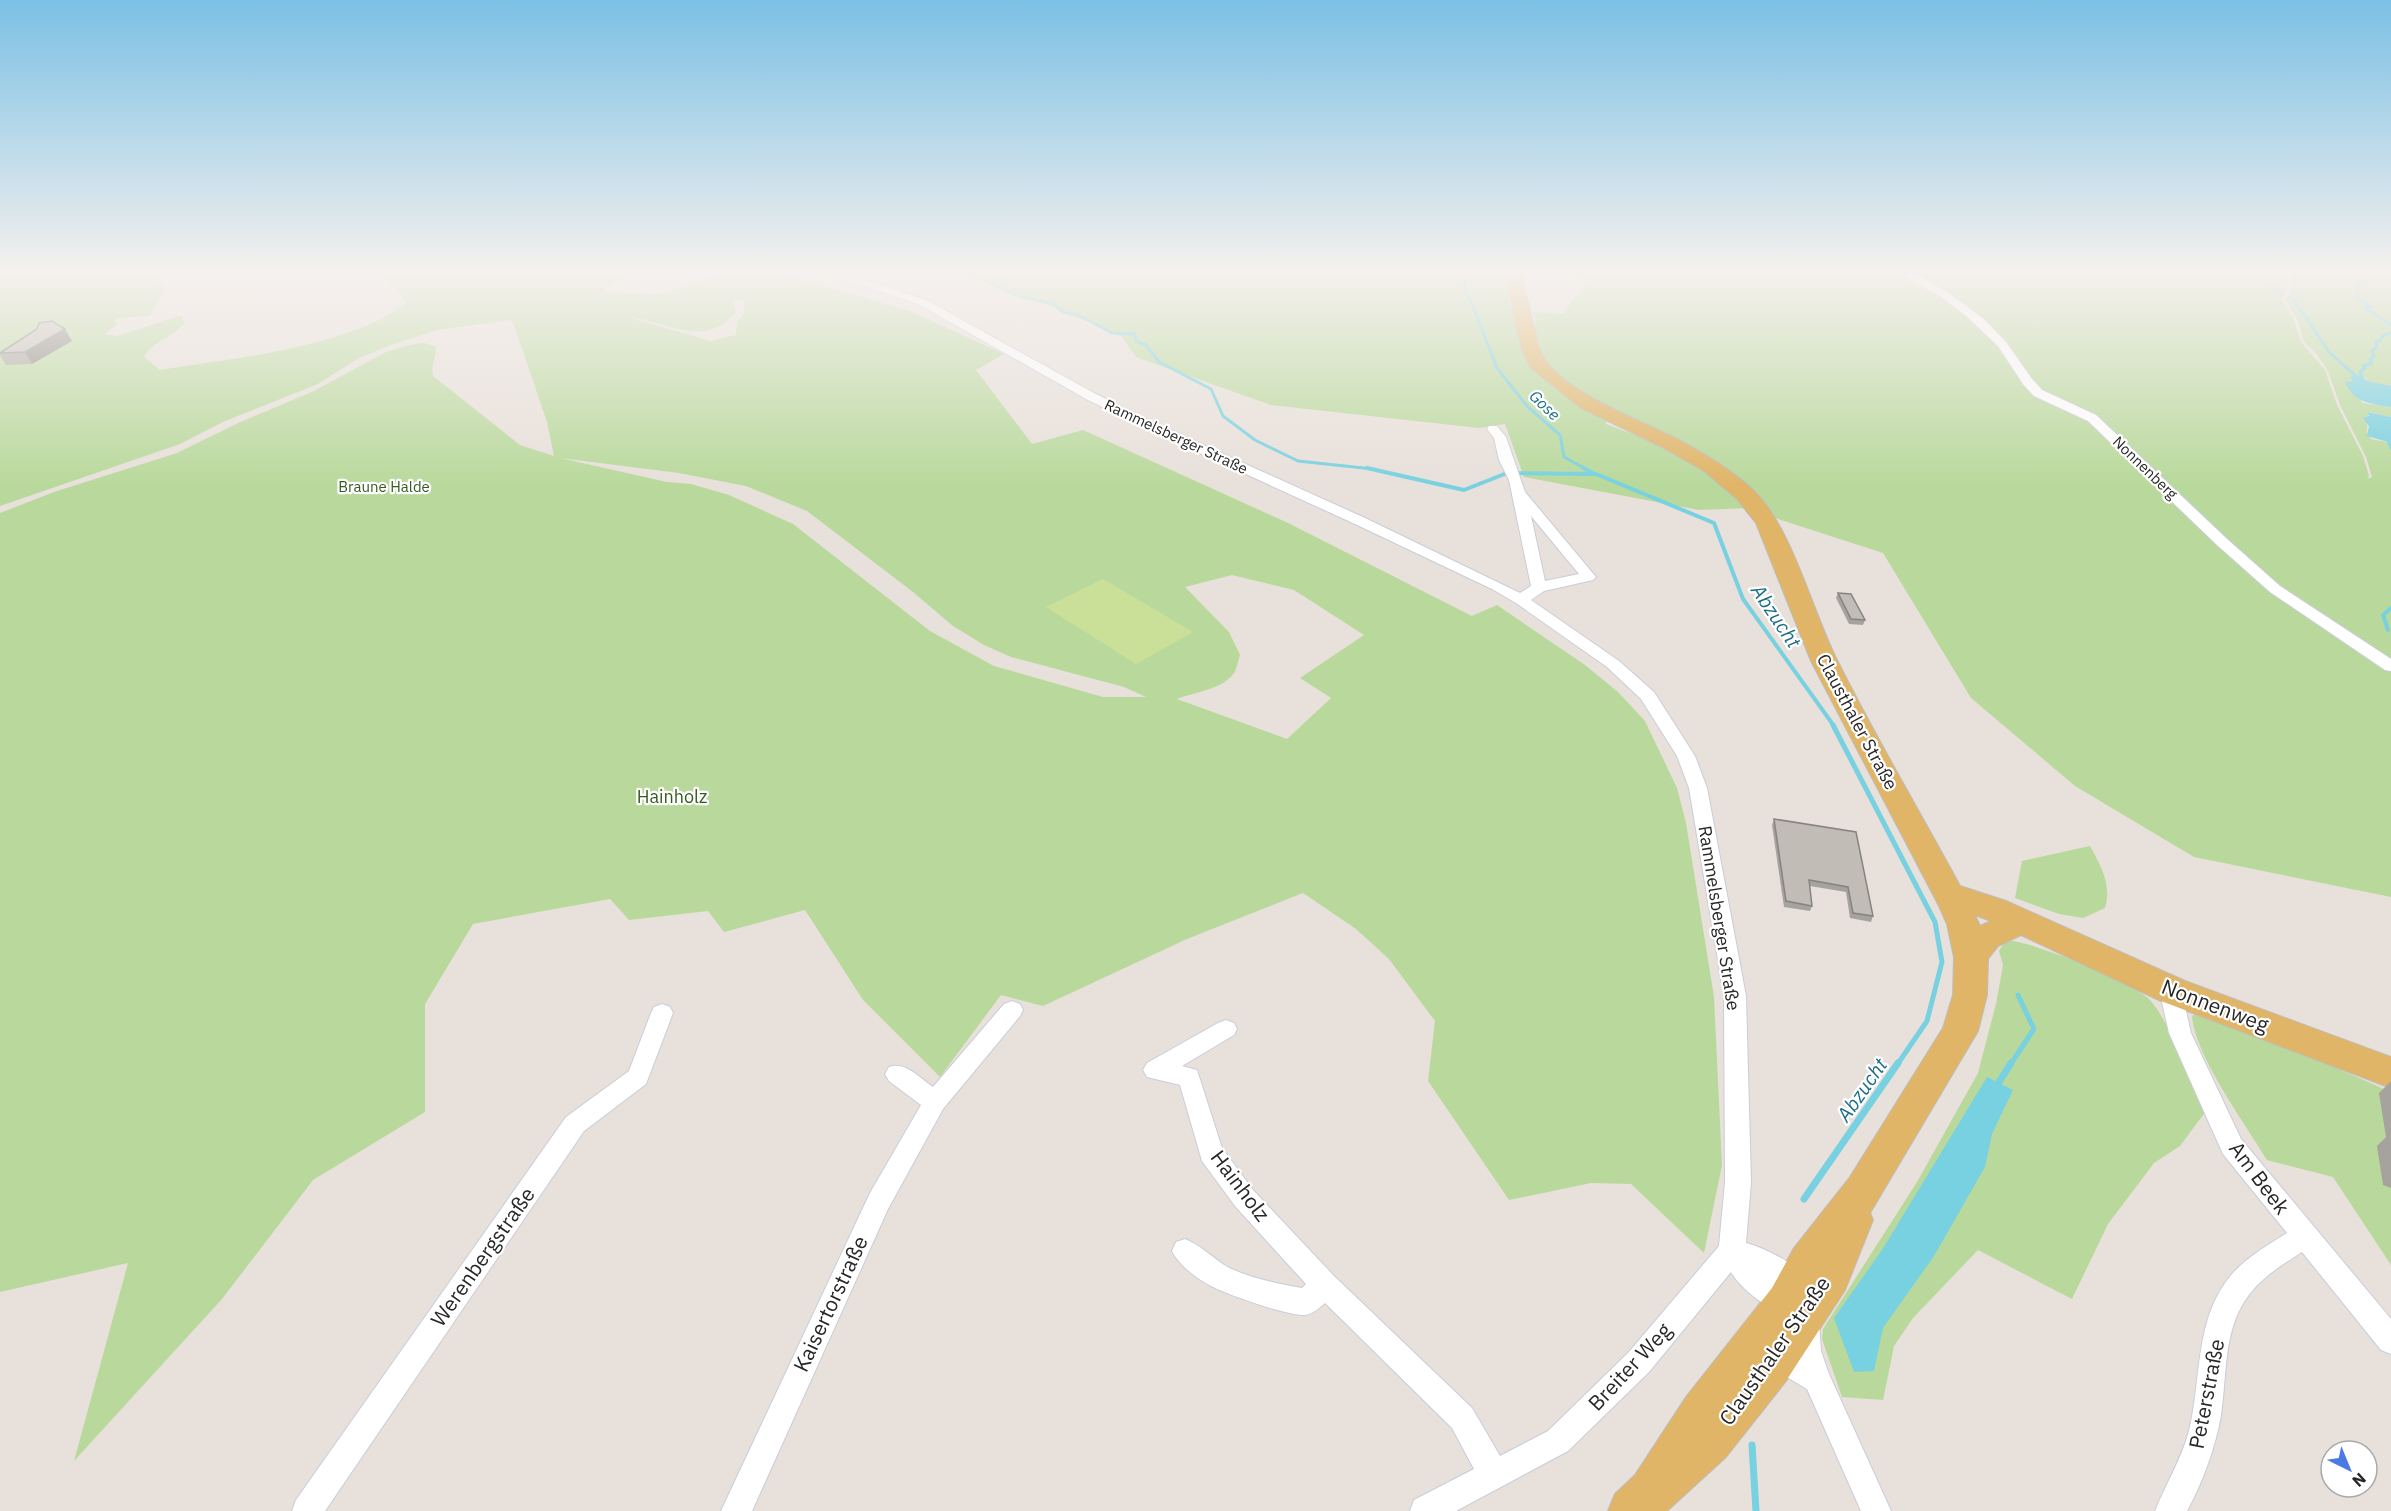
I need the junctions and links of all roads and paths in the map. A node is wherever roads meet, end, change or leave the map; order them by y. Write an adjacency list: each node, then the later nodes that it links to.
1 (998, 344): 7 (street, Rammelsberger Straße)
2 (1529, 344): 9 (main road, Clausthaler Straße)
3 (2001, 344): 8 (street, Nonnenberg)
4 (1493, 429): 5 (street)
5 (1515, 480): 6 (street); 6 (street)
6 (1539, 587): 7 (street)
7 (1521, 600): 21 (street, Rammelsberger Straße)
8 (2391, 666)
9 (1952, 900): 10 (main road, Nonnenweg); 11 (main road, Clausthaler Straße)
10 (2026, 929): 11 (main road); 12 (main road, Nonnenweg)
11 (1971, 957): 23 (main road, Clausthaler Straße)
12 (2173, 991): 16 (main road, Nonnenweg); 19 (street, Am Beek)
13 (1012, 1010): 18 (street, Kaisertorstraße)
14 (662, 1013): 29 (street, Werenbergstraße)
15 (1226, 1029): 22 (street, Hainholz)
16 (2391, 1073)
17 (897, 1074): 18 (street)
18 (935, 1102): 30 (street, Kaisertorstraße)
19 (2304, 1236): 24 (street, Am Beek); 33 (street, Peterstraße)
20 (1185, 1251): 22 (street)
21 (1732, 1251): 23 (street); 27 (street, Breiter Weg)
22 (1325, 1285): 27 (street, Hainholz)
23 (1801, 1301): 25 (main road, Clausthaler Straße); 26 (street); 28 (main road, Clausthaler Straße)
24 (2391, 1340)
25 (1773, 1359): 26 (street); 28 (main road, Clausthaler Straße)
26 (1817, 1379): 32 (street)
27 (1494, 1475): 31 (street, Breiter Weg)
28 (1643, 1500)
29 (307, 1511)
30 (736, 1511)
31 (1425, 1511)
32 (1876, 1511)
33 (2170, 1511)

